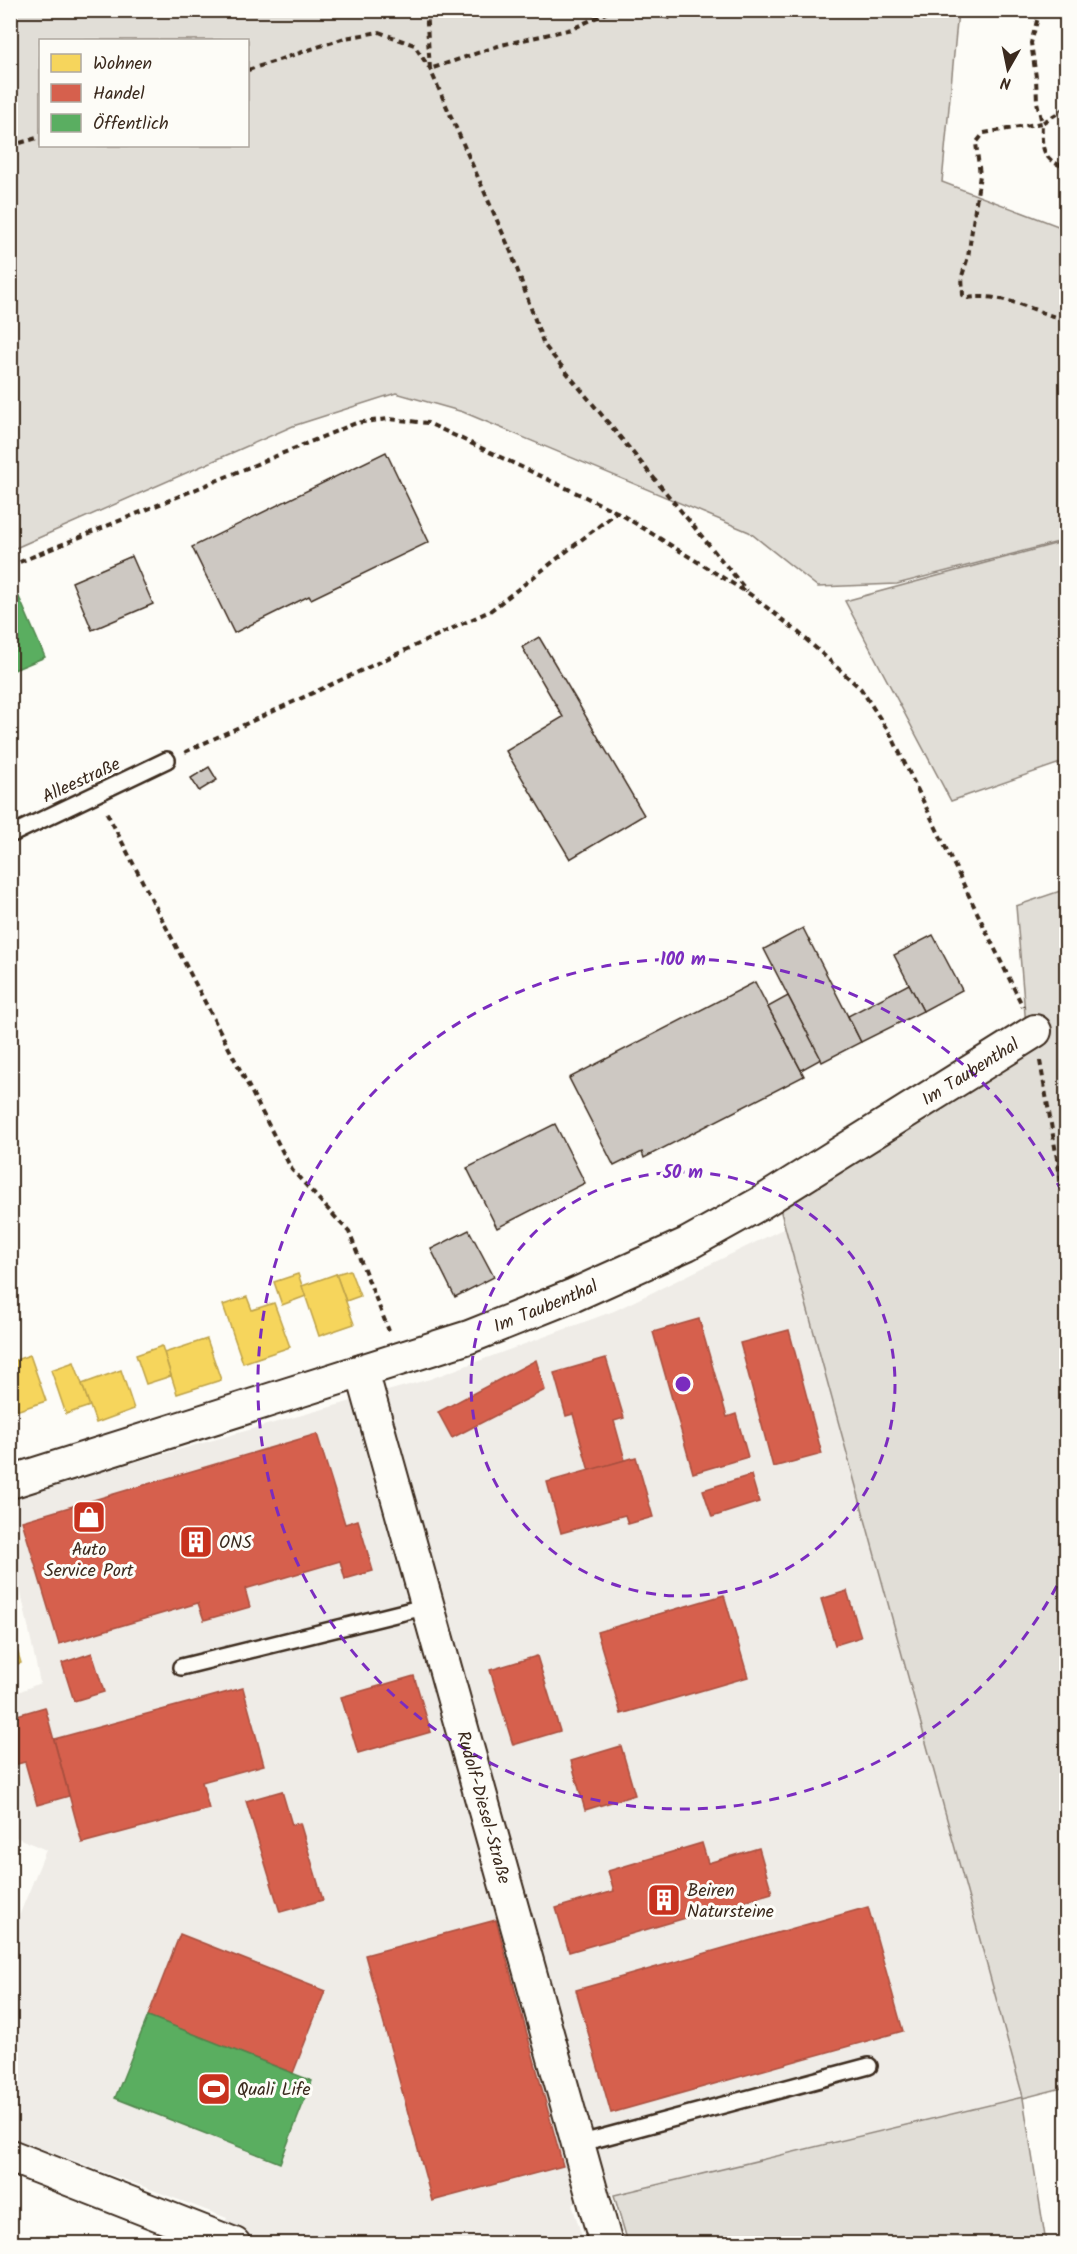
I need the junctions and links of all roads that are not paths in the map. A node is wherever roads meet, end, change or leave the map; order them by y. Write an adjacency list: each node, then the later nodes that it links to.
1 (167, 760): 2 (lane, Alleestraße)
2 (10, 835)
3 (1035, 1031): 4 (street, Im Taubenthal)
4 (362, 1371): 5 (street, Im Taubenthal); 6 (street, Rudolf-Diesel-Straße)
5 (10, 1482)
6 (428, 1606): 7 (lane); 9 (street, Rudolf-Diesel-Straße)
7 (181, 1667)
8 (869, 2066): 9 (lane)
9 (578, 2144): 12 (street, Rudolf-Diesel-Straße)
10 (10, 2156): 11 (street)
11 (234, 2244)
12 (606, 2244)

